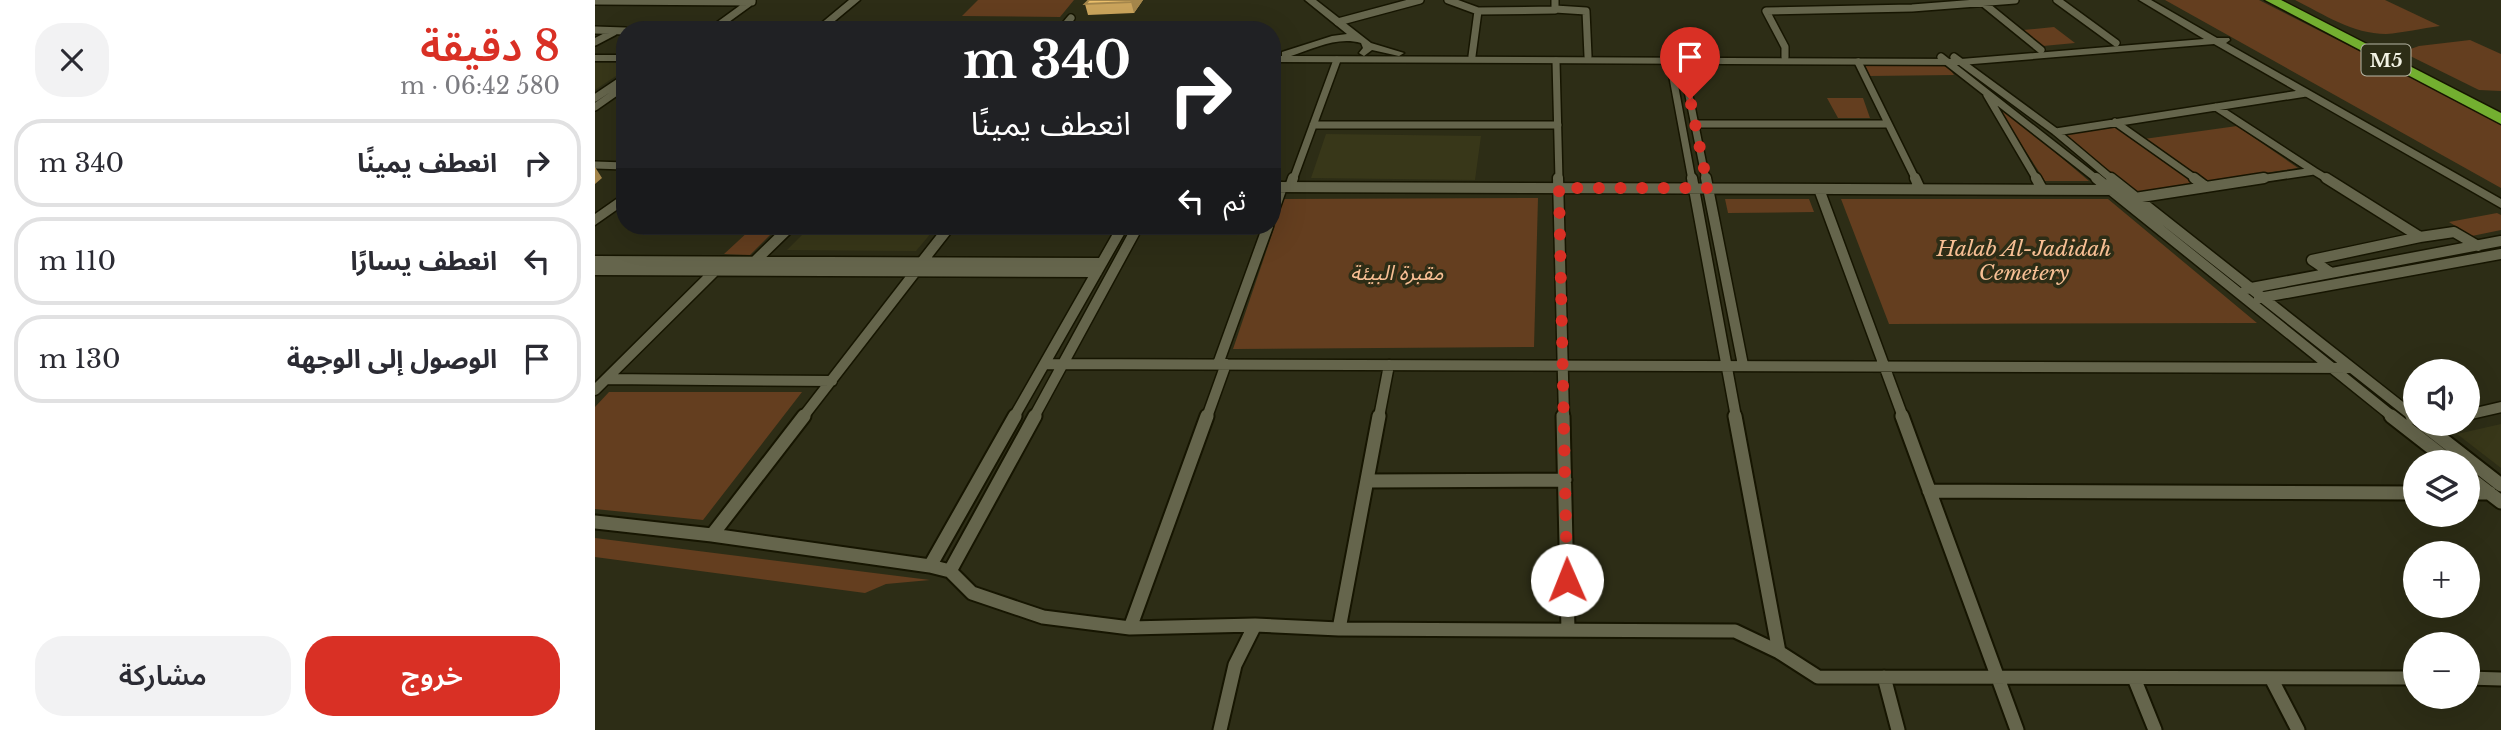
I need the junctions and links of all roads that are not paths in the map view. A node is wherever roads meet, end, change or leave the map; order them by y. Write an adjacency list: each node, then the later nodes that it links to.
1 (855, 0): 23 (street)
2 (868, 0): 24 (street)
3 (1296, 0): 31 (street)
4 (1310, 0): 26 (street)
5 (1420, 0): 26 (street)
6 (1448, 0): 20 (street)
7 (1555, 0): 18 (street)
8 (1852, 0): 19 (street)
9 (2015, 0): 17 (street)
10 (2057, 0): 34 (street)
11 (2144, 0): 30 (street)
12 (2156, 0): 30 (street)
13 (2271, 0): 59 (highway, M5)
14 (2286, 0): 58 (highway, M5)
15 (595, 1): 16 (street)
16 (753, 1): 22 (street)
17 (1982, 2): 19 (street); 36 (street)
18 (1555, 9): 20 (street); 45 (street)
19 (1857, 9): 42 (street)
20 (1478, 11): 40 (street)
21 (1071, 18): 25 (street)
22 (725, 21)
23 (829, 21)
24 (843, 21)
25 (1068, 21)
26 (1338, 22): 33 (street)
27 (595, 30): 28 (street)
28 (616, 31)
29 (616, 33): 32 (street)
30 (2216, 38): 34 (street); 48 (street); 54 (street); 80 (street)
31 (1329, 40): 33 (street); 35 (street)
32 (595, 42)
33 (1364, 42): 40 (street); 47 (street)
34 (2116, 43): 36 (street)
35 (1317, 46): 39 (street); 47 (street)
36 (2041, 50): 48 (street)
37 (595, 52): 38 (street)
38 (616, 52)
39 (1281, 54)
40 (1472, 56): 45 (street)
41 (1281, 57): 47 (street)
42 (1785, 57): 46 (street); 48 (street)
43 (595, 58): 44 (street)
44 (616, 58)
45 (1596, 58): 46 (street); 49 (street)
46 (1676, 59): 50 (street); 61 (street); 72 (street)
47 (1337, 60): 49 (street); 63 (street)
48 (1951, 60): 50 (street); 52 (street); 65 (street)
49 (1556, 61): 64 (street)
50 (1858, 62): 62 (street)
51 (616, 84): 55 (street)
52 (1984, 90): 76 (street); 77 (street)
53 (616, 92): 56 (street)
54 (2306, 93): 57 (street); 83 (street)
55 (595, 98)
56 (595, 107)
57 (2216, 107): 60 (street); 68 (street)
58 (2501, 109)
59 (2501, 119)
60 (2115, 122): 65 (street); 70 (street)
61 (1695, 124): 62 (street); 73 (street)
62 (1888, 124): 75 (street)
63 (1313, 125): 64 (street); 69 (street)
64 (1558, 125): 71 (street)
65 (2056, 132): 78 (street)
66 (595, 165): 67 (street)
67 (616, 166)
68 (2314, 171): 70 (street); 91 (street)
69 (1282, 187): 71 (street)
70 (2206, 187): 81 (street)
71 (1559, 188): 72 (street); 113 (street)
72 (1693, 188): 73 (street); 114 (street)
73 (1708, 188): 74 (street); 115 (street)
74 (1819, 189): 75 (street); 116 (street)
75 (1920, 189): 76 (street)
76 (2042, 189): 77 (street)
77 (2109, 190): 78 (street); 106 (street)
78 (2125, 190): 81 (street)
79 (616, 191): 84 (street)
80 (2501, 195)
81 (2135, 198): 105 (street)
82 (616, 204): 85 (street)
83 (2501, 204)
84 (595, 207)
85 (595, 221)
86 (782, 235): 98 (street)
87 (943, 235): 100 (street)
88 (1118, 235): 101 (street)
89 (1132, 235): 110 (street)
90 (1265, 235): 111 (street)
91 (2420, 237): 93 (street); 104 (street)
92 (2501, 241): 93 (street)
93 (2478, 246): 94 (street)
94 (2437, 254): 99 (street); 104 (street)
95 (2501, 254): 99 (street)
96 (595, 261): 97 (street)
97 (724, 262): 98 (street); 103 (street)
98 (754, 262): 100 (street)
99 (2451, 264): 107 (street)
100 (919, 267): 101 (street); 103 (street); 120 (street)
101 (1099, 268): 109 (street)
102 (595, 270): 103 (street)
103 (715, 271): 119 (street)
104 (2331, 273): 105 (street)
105 (2251, 288): 106 (street); 107 (street)
106 (2234, 291): 108 (street)
107 (2263, 298): 108 (street); 118 (street)
108 (2246, 301): 117 (street)
109 (1045, 363): 110 (street); 138 (street)
110 (1063, 364): 111 (street); 139 (street)
111 (1222, 364): 112 (street); 141 (street)
112 (1389, 365): 113 (street); 128 (street)
113 (1563, 365): 114 (street); 127 (street)
114 (1726, 365): 115 (street); 144 (street)
115 (1743, 365): 116 (street)
116 (1884, 366): 117 (street); 131 (street)
117 (2331, 367): 118 (street); 126 (street)
118 (2352, 368): 122 (street)
119 (606, 379): 120 (street); 121 (street)
120 (831, 381): 137 (street)
121 (595, 390)
122 (2403, 407)
123 (2501, 407): 124 (street)
124 (2480, 412)
125 (2440, 436): 129 (street)
126 (2435, 450)
127 (1565, 480): 128 (street); 143 (street)
128 (1367, 481): 142 (street)
129 (2501, 485)
130 (2480, 486): 134 (street)
131 (1929, 491): 132 (street); 146 (street)
132 (2403, 493)
133 (2480, 493): 134 (street)
134 (2490, 493): 135 (street)
135 (2501, 502)
136 (595, 522): 137 (street)
137 (712, 535): 138 (street)
138 (930, 566): 139 (street)
139 (950, 571): 141 (street)
140 (1255, 625): 141 (street); 142 (street); 152 (street)
141 (1130, 628)
142 (1339, 629): 143 (street)
143 (1568, 630): 144 (street)
144 (1779, 652): 145 (street)
145 (1884, 677): 146 (street); 153 (street)
146 (1997, 677): 147 (street); 154 (street)
147 (2134, 678): 148 (street); 155 (street)
148 (2271, 678): 149 (street); 156 (street)
149 (2403, 678)
150 (2480, 678): 151 (street)
151 (2501, 678)
152 (1220, 730)
153 (1898, 730)
154 (2017, 730)
155 (2155, 730)
156 (2298, 730)

